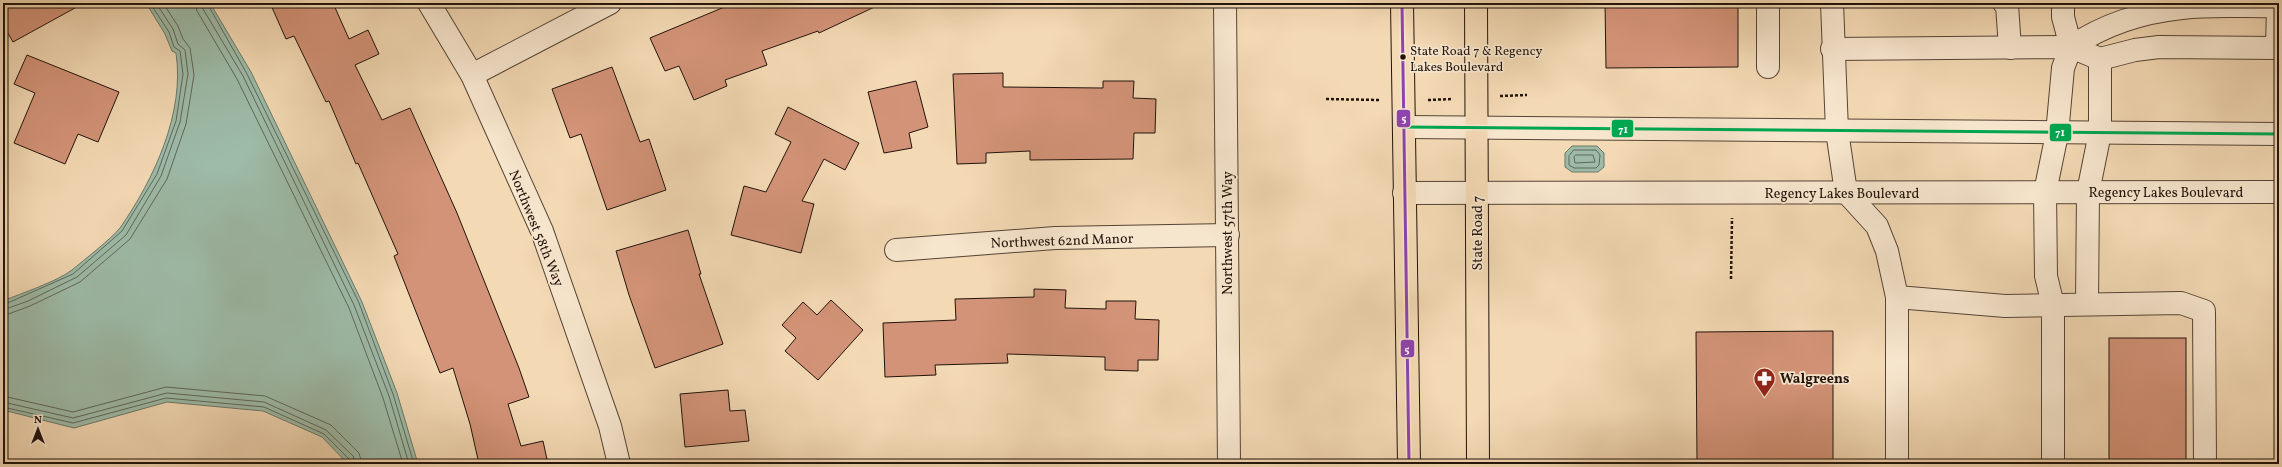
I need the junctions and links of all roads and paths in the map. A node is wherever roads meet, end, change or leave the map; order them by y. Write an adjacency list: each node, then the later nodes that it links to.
1 (428, 3): 16 (street, Northwest 58th Way)
2 (610, 3): 16 (street)
3 (1225, 3): 30 (street, Northwest 57th Way)
4 (1402, 3): 17 (main road)
5 (1476, 3): 18 (main road, State Road 7)
6 (1768, 3): 15 (street)
7 (1832, 3): 13 (street)
8 (2004, 3): 12 (street)
9 (2063, 3): 11 (street)
10 (2278, 6): 11 (street); 14 (street)
11 (2071, 47): 12 (street); 14 (street); 21 (street)
12 (2010, 48): 13 (street)
13 (1832, 49): 19 (street)
14 (2100, 59): 20 (street)
15 (1768, 67)
16 (472, 75): 36 (street, Northwest 58th Way)
17 (1404, 128): 18 (street); 27 (main road)
18 (1477, 128): 19 (street); 28 (main road, State Road 7)
19 (1837, 131): 21 (street); 23 (street)
20 (2100, 133): 21 (street); 22 (street); 25 (street)
21 (2057, 134): 24 (street)
22 (2279, 134)
23 (1846, 192): 24 (street, Regency Lakes Boulevard); 29 (street, Regency Lakes Boulevard); 33 (street)
24 (2045, 192): 25 (street, Regency Lakes Boulevard); 35 (street)
25 (2088, 192): 26 (street, Regency Lakes Boulevard); 34 (street)
26 (2279, 192)
27 (1404, 193): 28 (street, Regency Lakes Boulevard); 38 (main road)
28 (1477, 193): 29 (street, Regency Lakes Boulevard); 39 (main road, State Road 7)
29 (1732, 193): 32 (path)
30 (1228, 236): 31 (street, Northwest 62nd Manor); 37 (street, Northwest 57th Way)
31 (896, 250)
32 (1731, 279)
33 (1897, 297): 35 (street); 40 (street)
34 (2087, 304): 35 (street); 42 (street)
35 (2053, 305): 41 (street)
36 (619, 464)
37 (1229, 464)
38 (1409, 464)
39 (1478, 464)
40 (1897, 464)
41 (2053, 464)
42 (2205, 464)

